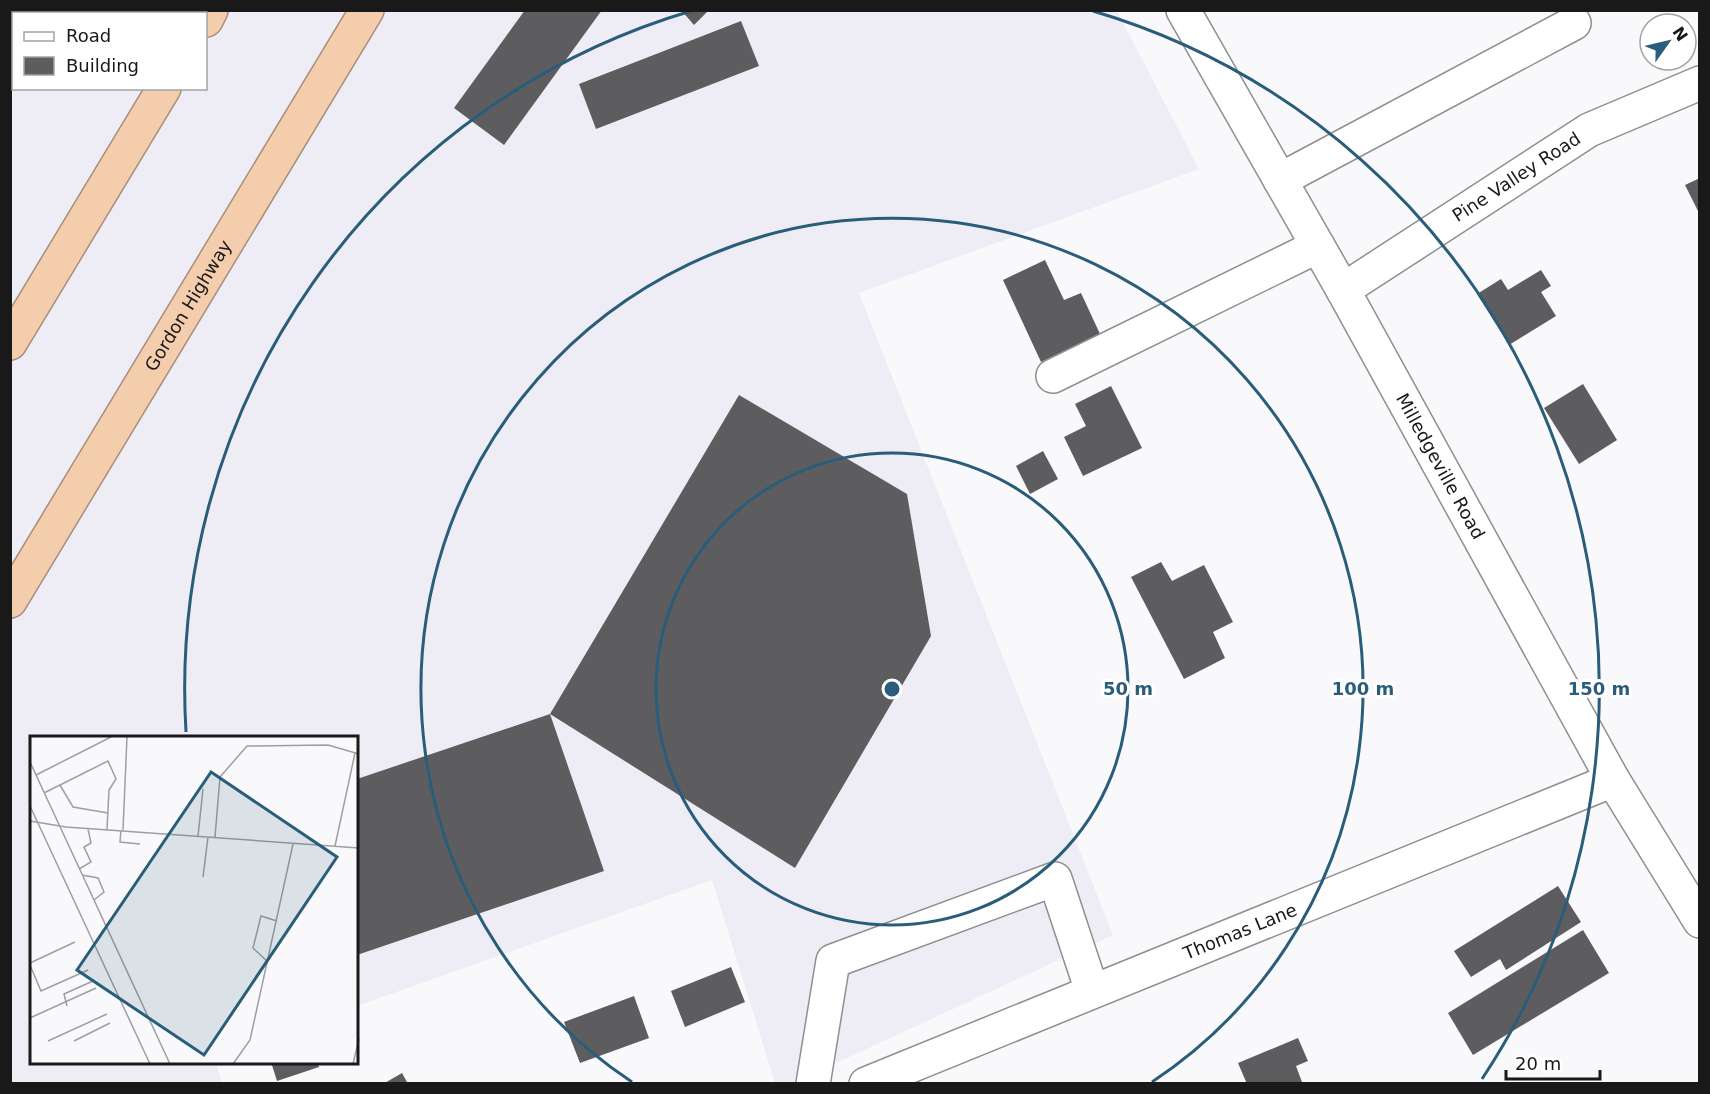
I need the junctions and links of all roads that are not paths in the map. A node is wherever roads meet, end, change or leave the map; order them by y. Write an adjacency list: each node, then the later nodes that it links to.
1 (367, 10): 11 (highway, Gordon Highway)
2 (1182, 10): 6 (street, Milledgeville Road)
3 (1574, 23): 6 (street)
4 (1700, 83): 8 (street, Pine Valley Road)
5 (163, 90): 9 (highway)
6 (1280, 180): 7 (street, Milledgeville Road)
7 (1318, 246): 8 (street, Milledgeville Road); 10 (street)
8 (1343, 290): 12 (street, Milledgeville Road)
9 (10, 343)
10 (1053, 376)
11 (10, 601)
12 (1612, 780): 13 (street, Milledgeville Road); 14 (street, Thomas Lane)
13 (1700, 921)
14 (1092, 992): 15 (street); 16 (street, Thomas Lane)
15 (813, 1083)
16 (866, 1083)

